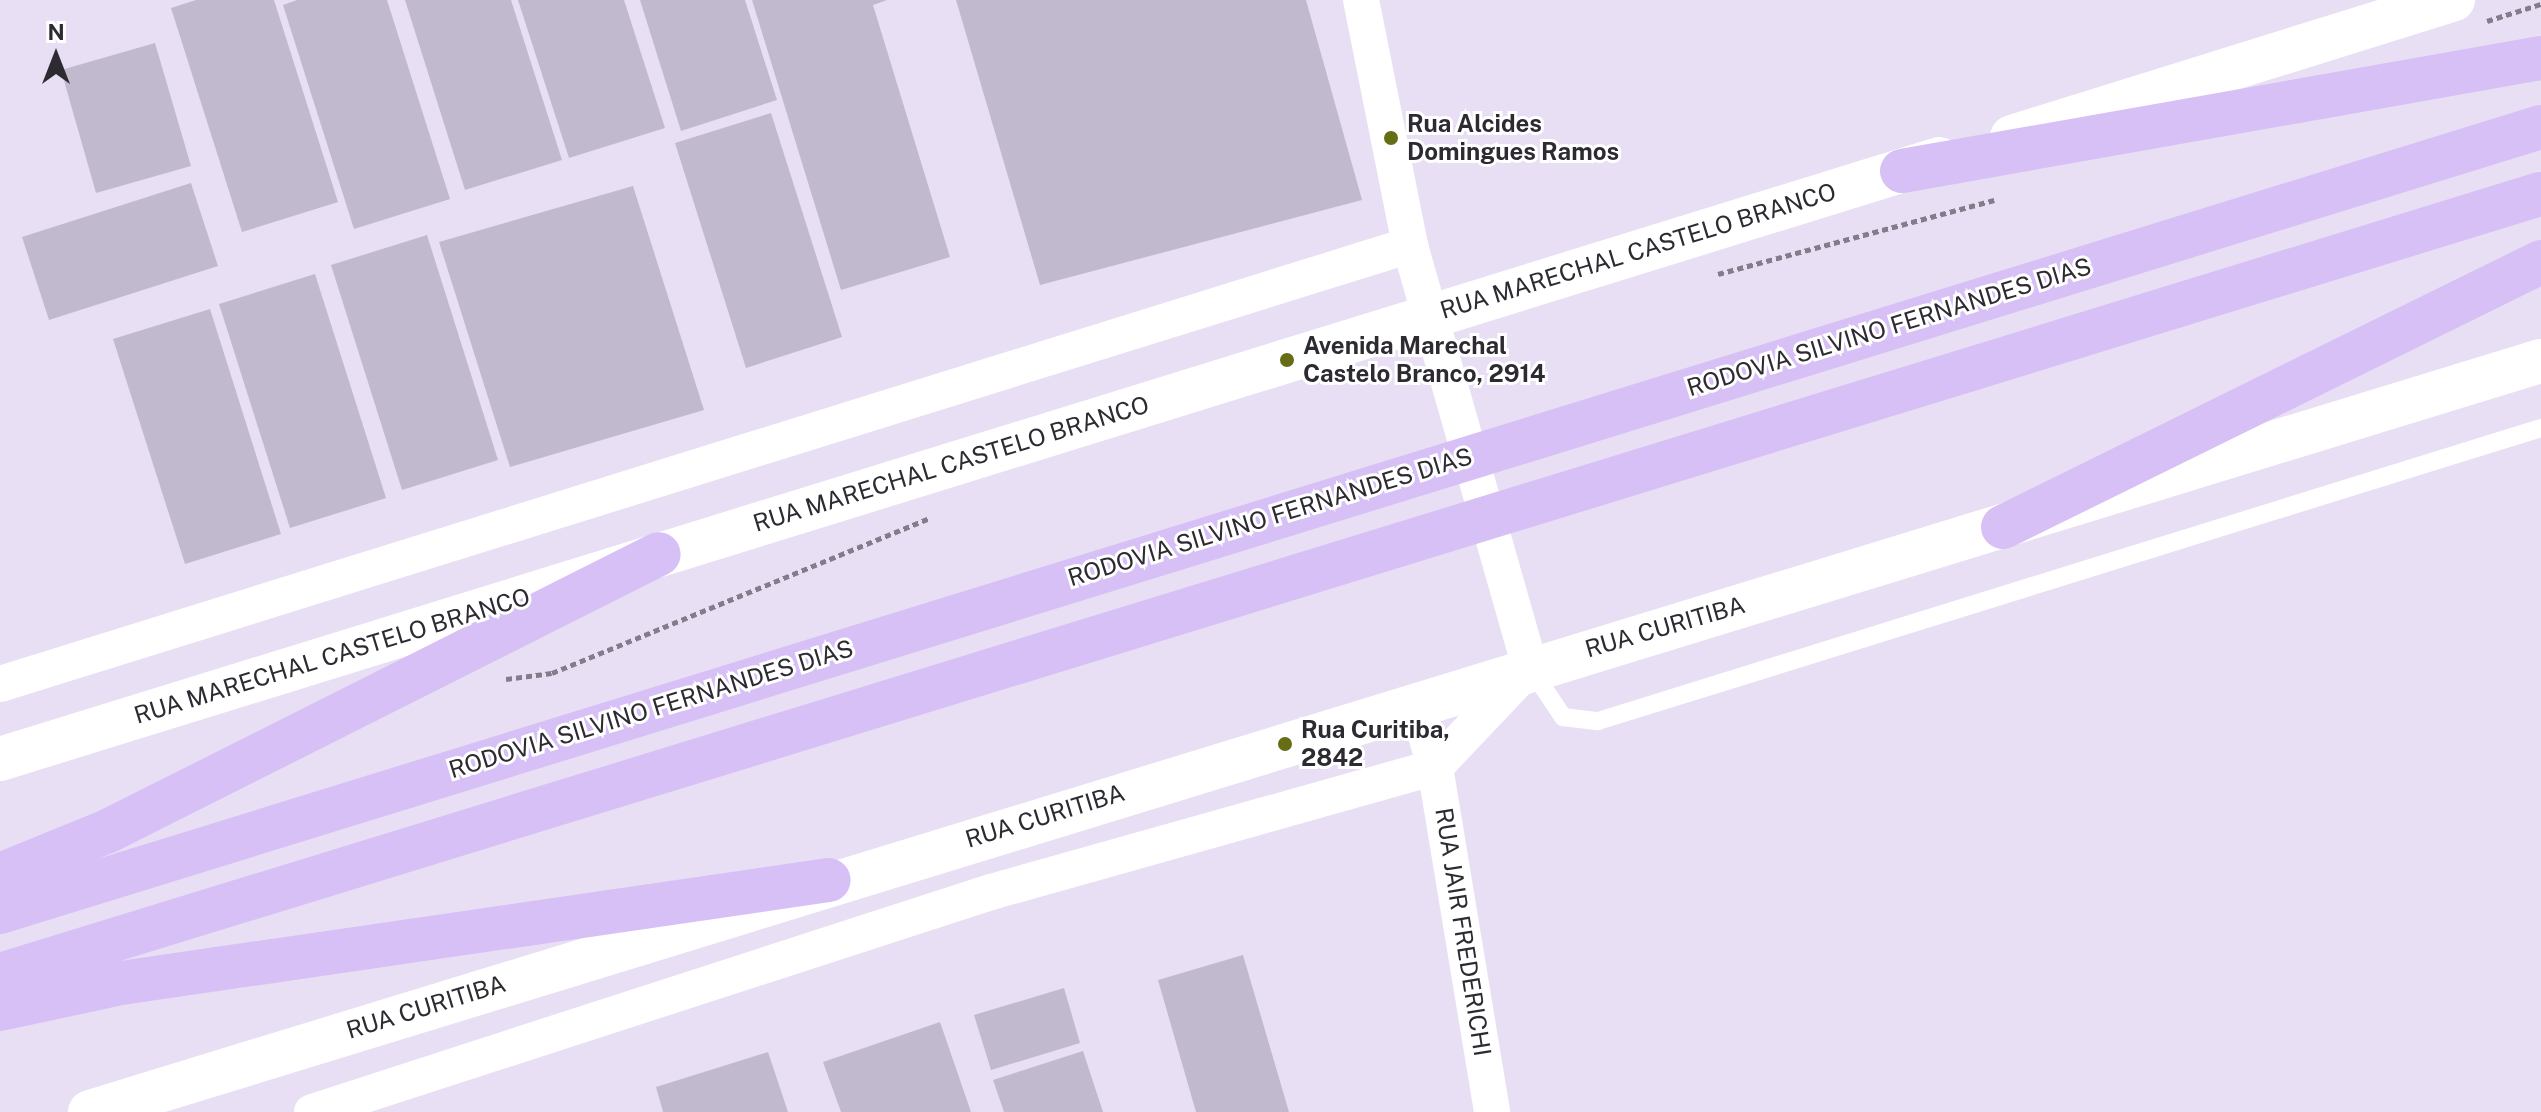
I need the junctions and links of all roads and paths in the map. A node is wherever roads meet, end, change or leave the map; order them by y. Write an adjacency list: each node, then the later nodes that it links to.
1 (1361, 0): 9 (street)
2 (2541, 4): 3 (path)
3 (2467, 12): 6 (street, RUA MARECHAL CASTELO BRANCO)
4 (2541, 58): 6 (highway)
5 (2541, 127): 28 (highway, RODOVIA SILVINO FERNANDES DIAS)
6 (1902, 171): 12 (street, RUA MARECHAL CASTELO BRANCO)
7 (2541, 194): 29 (highway)
8 (2003, 198): 11 (path)
9 (1410, 245): 12 (street); 20 (street)
10 (2541, 262): 16 (highway)
11 (1704, 278)
12 (1429, 314): 17 (street, RUA MARECHAL CASTELO BRANCO); 18 (street)
13 (2541, 361): 16 (street, RUA CURITIBA)
14 (2541, 428): 18 (lane)
15 (943, 513): 19 (path)
16 (2003, 527): 18 (street, RUA CURITIBA)
17 (659, 554): 22 (street, RUA MARECHAL CASTELO BRANCO); 25 (highway)
18 (1530, 667): 21 (street, RUA CURITIBA); 23 (street)
19 (490, 681)
20 (0, 684)
21 (1418, 707): 23 (street, RUA JAIR FREDERICHI); 24 (street, RUA CURITIBA)
22 (0, 759)
23 (1435, 767): 27 (street); 33 (street, RUA JAIR FREDERICHI)
24 (972, 838): 26 (street, RUA CURITIBA); 27 (street)
25 (0, 875)
26 (829, 880): 30 (highway); 31 (street, RUA CURITIBA)
27 (991, 892): 32 (street)
28 (0, 912)
29 (0, 975)
30 (0, 1009)
31 (90, 1112)
32 (312, 1112)
33 (1492, 1112)

